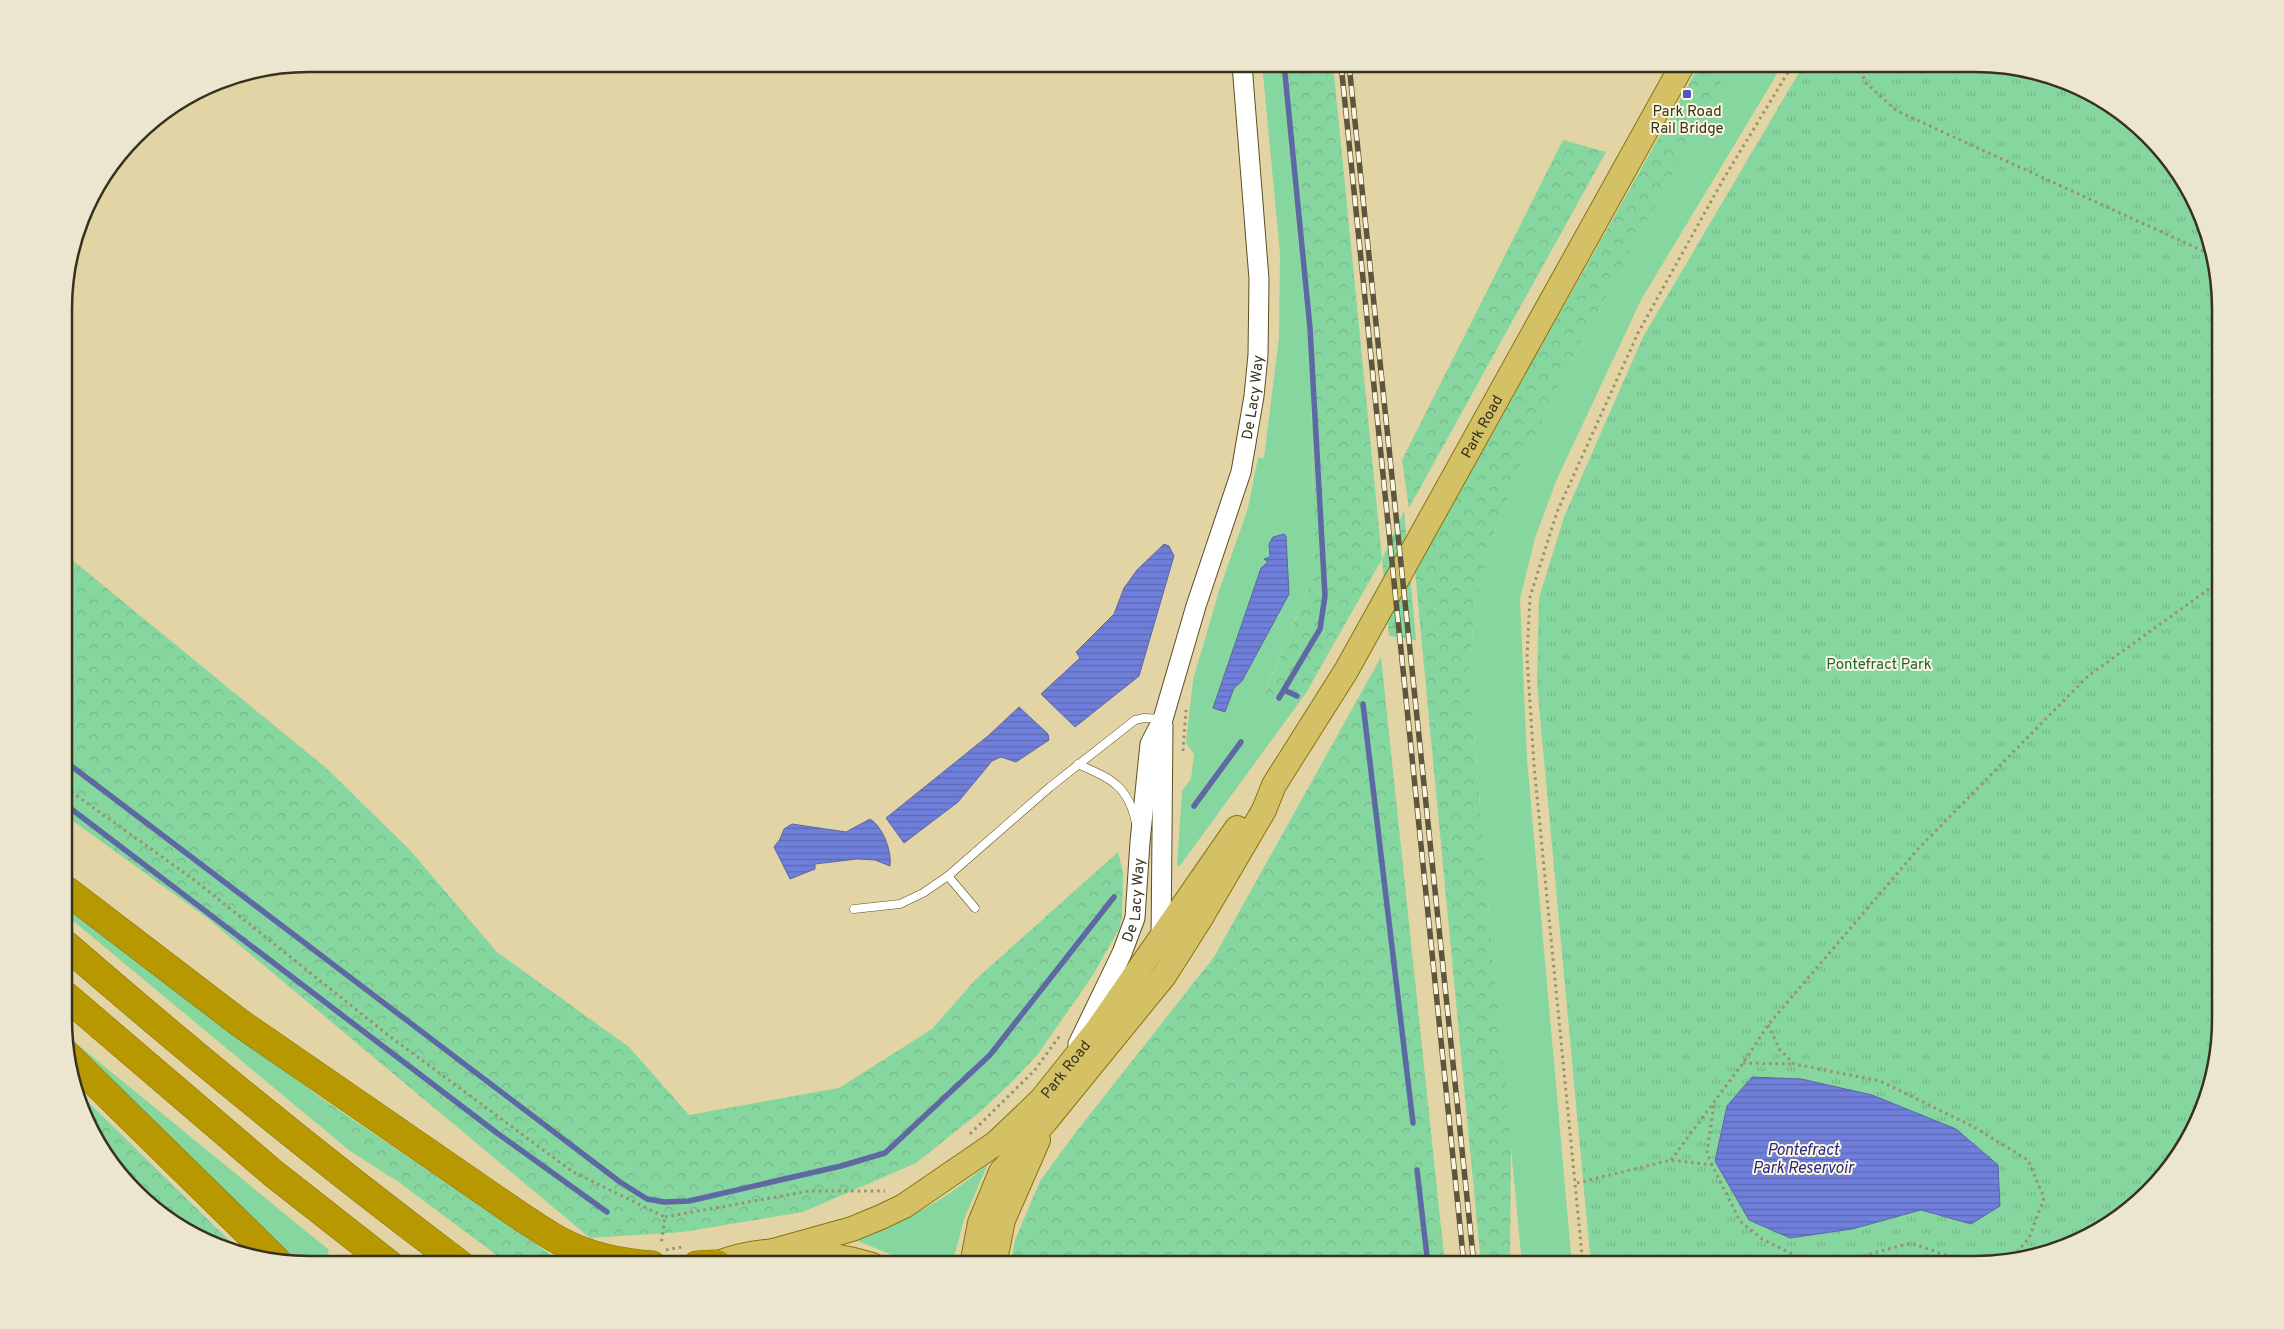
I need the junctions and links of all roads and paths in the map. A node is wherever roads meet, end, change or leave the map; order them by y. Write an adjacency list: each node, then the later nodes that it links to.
1 (1243, 72): 7 (street, De Lacy Way)
2 (1679, 72): 9 (main road, Park Road)
3 (1788, 72): 31 (path)
4 (1862, 72): 5 (path)
5 (2204, 250)
6 (2212, 587): 20 (path)
7 (1162, 719): 8 (lane); 11 (street, De Lacy Way); 16 (street, De Lacy Way)
8 (1078, 764): 11 (lane); 12 (lane)
9 (1274, 785): 16 (main road, Park Road); 18 (main road, Park Road)
10 (72, 792): 33 (path)
11 (1140, 842): 25 (street, De Lacy Way)
12 (948, 876): 14 (lane); 15 (lane)
13 (72, 895): 39 (highway)
14 (975, 908)
15 (854, 909)
16 (1161, 938): 18 (street, De Lacy Way); 25 (main road, Park Road)
17 (72, 949): 38 (highway)
18 (1164, 976): 27 (main road, Park Road)
19 (72, 1001): 37 (highway)
20 (1768, 1025): 22 (path); 23 (path)
21 (1066, 1026): 28 (path)
22 (1743, 1063): 23 (path); 26 (path)
23 (1794, 1064): 36 (path)
24 (77, 1065): 35 (highway)
25 (1065, 1070): 27 (main road, Park Road)
26 (1715, 1101): 29 (path); 30 (path)
27 (1043, 1111): 34 (main road, Park Road); 43 (main road, Park Road); 44 (main road)
28 (964, 1139)
29 (1671, 1160): 30 (path); 31 (path)
30 (1712, 1165): 46 (path)
31 (1577, 1182): 45 (path)
32 (886, 1191): 33 (path)
33 (665, 1217): 40 (path)
34 (773, 1251): 41 (main road); 42 (main road)
35 (269, 1253)
36 (2017, 1253)
37 (379, 1256)
38 (449, 1256)
39 (602, 1256)
40 (682, 1256)
41 (735, 1256)
42 (838, 1256)
43 (974, 1256)
44 (996, 1256)
45 (1582, 1256)
46 (1797, 1256)
47 (1862, 1256): 48 (path)
48 (1948, 1256)

